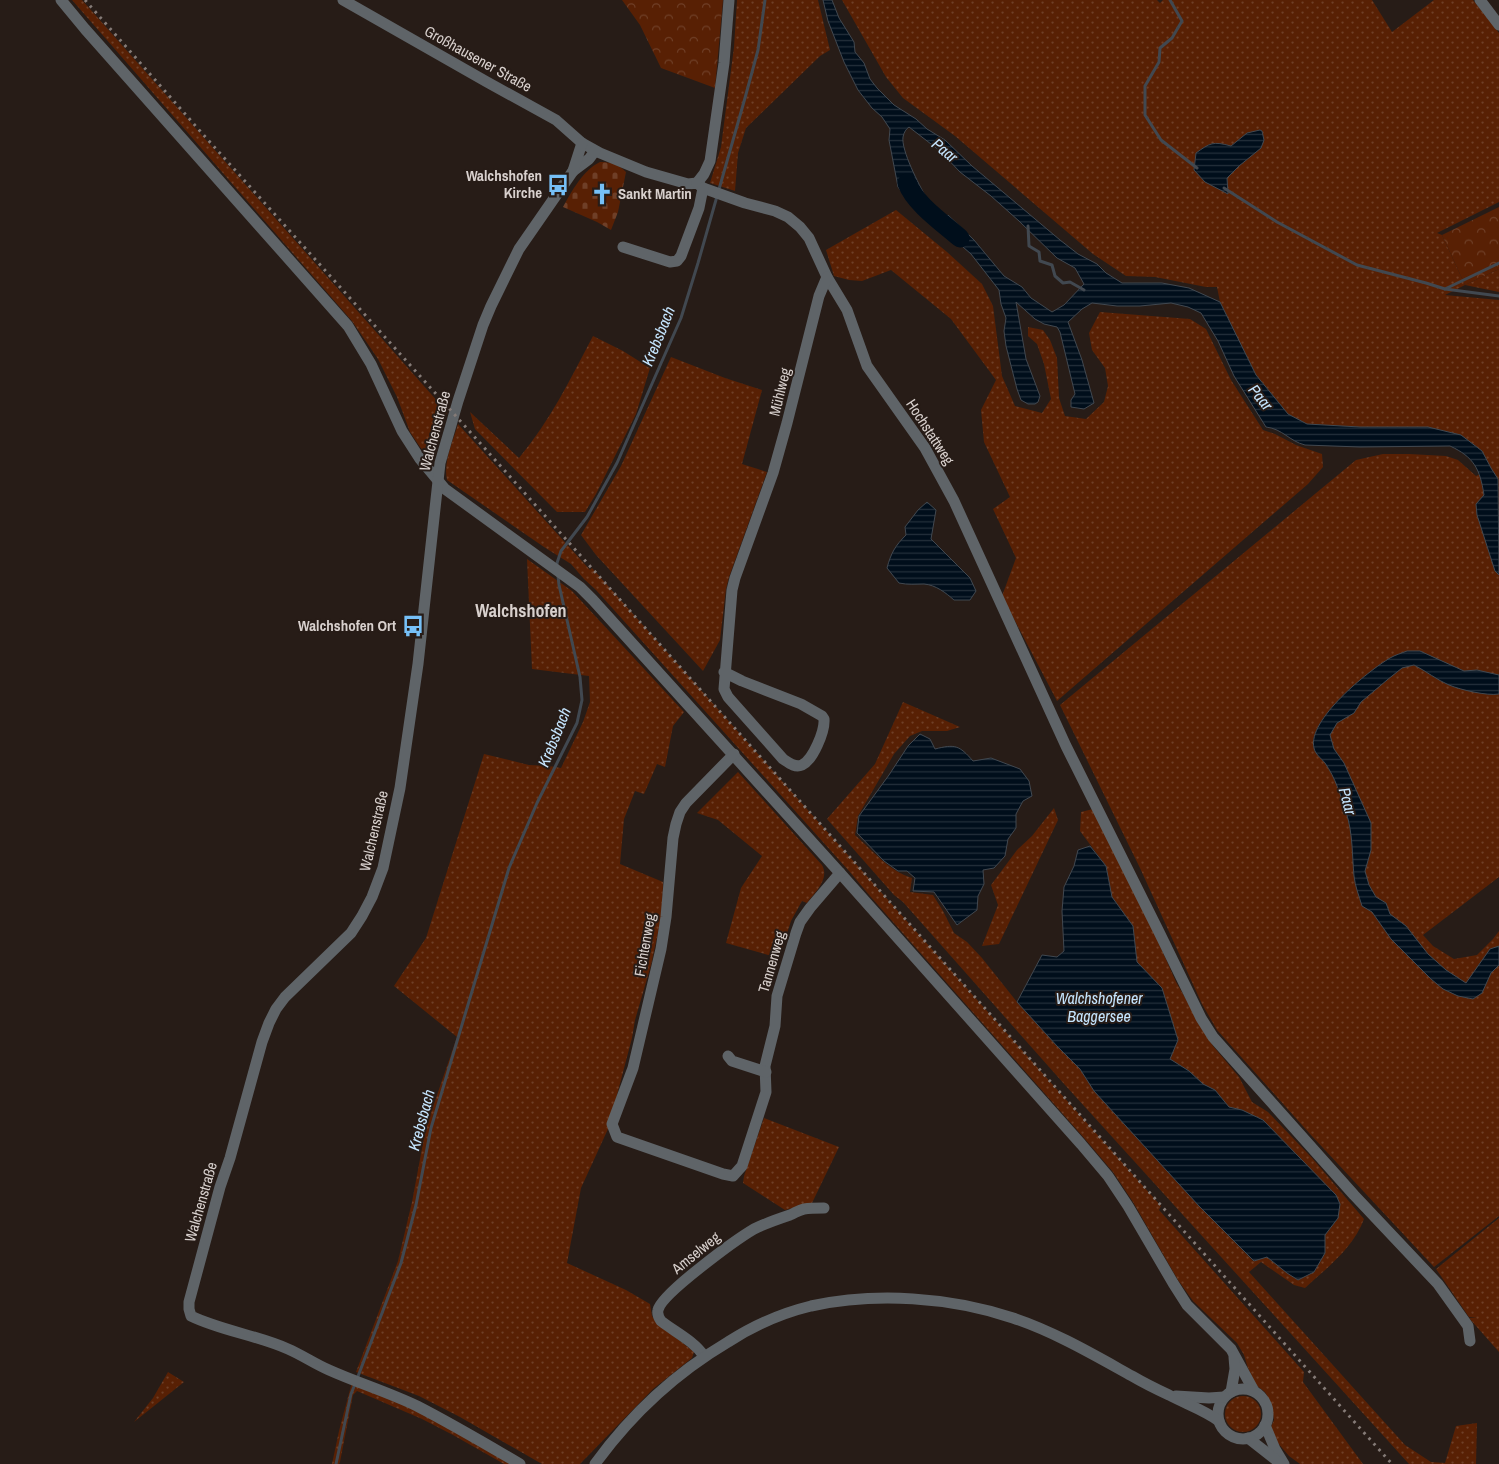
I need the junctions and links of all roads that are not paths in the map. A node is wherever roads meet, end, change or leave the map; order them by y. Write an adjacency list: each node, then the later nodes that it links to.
1 (61, 0): 12 (street)
2 (343, 0): 6 (street, Großhausener Straße)
3 (729, 0): 9 (street)
4 (1480, 0): 5 (street)
5 (1499, 25)
6 (582, 143): 7 (street, Großhausener Straße); 8 (street, Walchenstraße)
7 (595, 151): 8 (street, Walchenstraße); 9 (street)
8 (573, 171): 12 (street, Walchenstraße)
9 (704, 187): 10 (street); 11 (street)
10 (623, 246)
11 (828, 277): 13 (street, Mühlweg); 20 (street, Hochstattweg)
12 (437, 480): 14 (street); 29 (street, Walchenstraße)
13 (724, 672): 13 (street, Mühlweg)
14 (734, 754): 15 (street); 18 (street, Fichtenweg)
15 (840, 873): 17 (street, Tannenweg); 22 (street)
16 (728, 1056): 17 (street)
17 (766, 1072): 18 (street, Tannenweg)
18 (636, 1144)
19 (824, 1208): 21 (street, Amselweg)
20 (1470, 1340)
21 (704, 1356): 24 (street); 30 (street)
22 (1234, 1356): 23 (street); 25 (street)
23 (1254, 1391): 25 (street); 27 (street)
24 (1169, 1395): 25 (street); 26 (street)
25 (1227, 1395): 26 (street)
26 (1219, 1422): 28 (street)
27 (1265, 1425): 28 (street); 31 (street)
28 (1248, 1438): 31 (street)
29 (520, 1464)
30 (595, 1464)
31 (1282, 1464)

